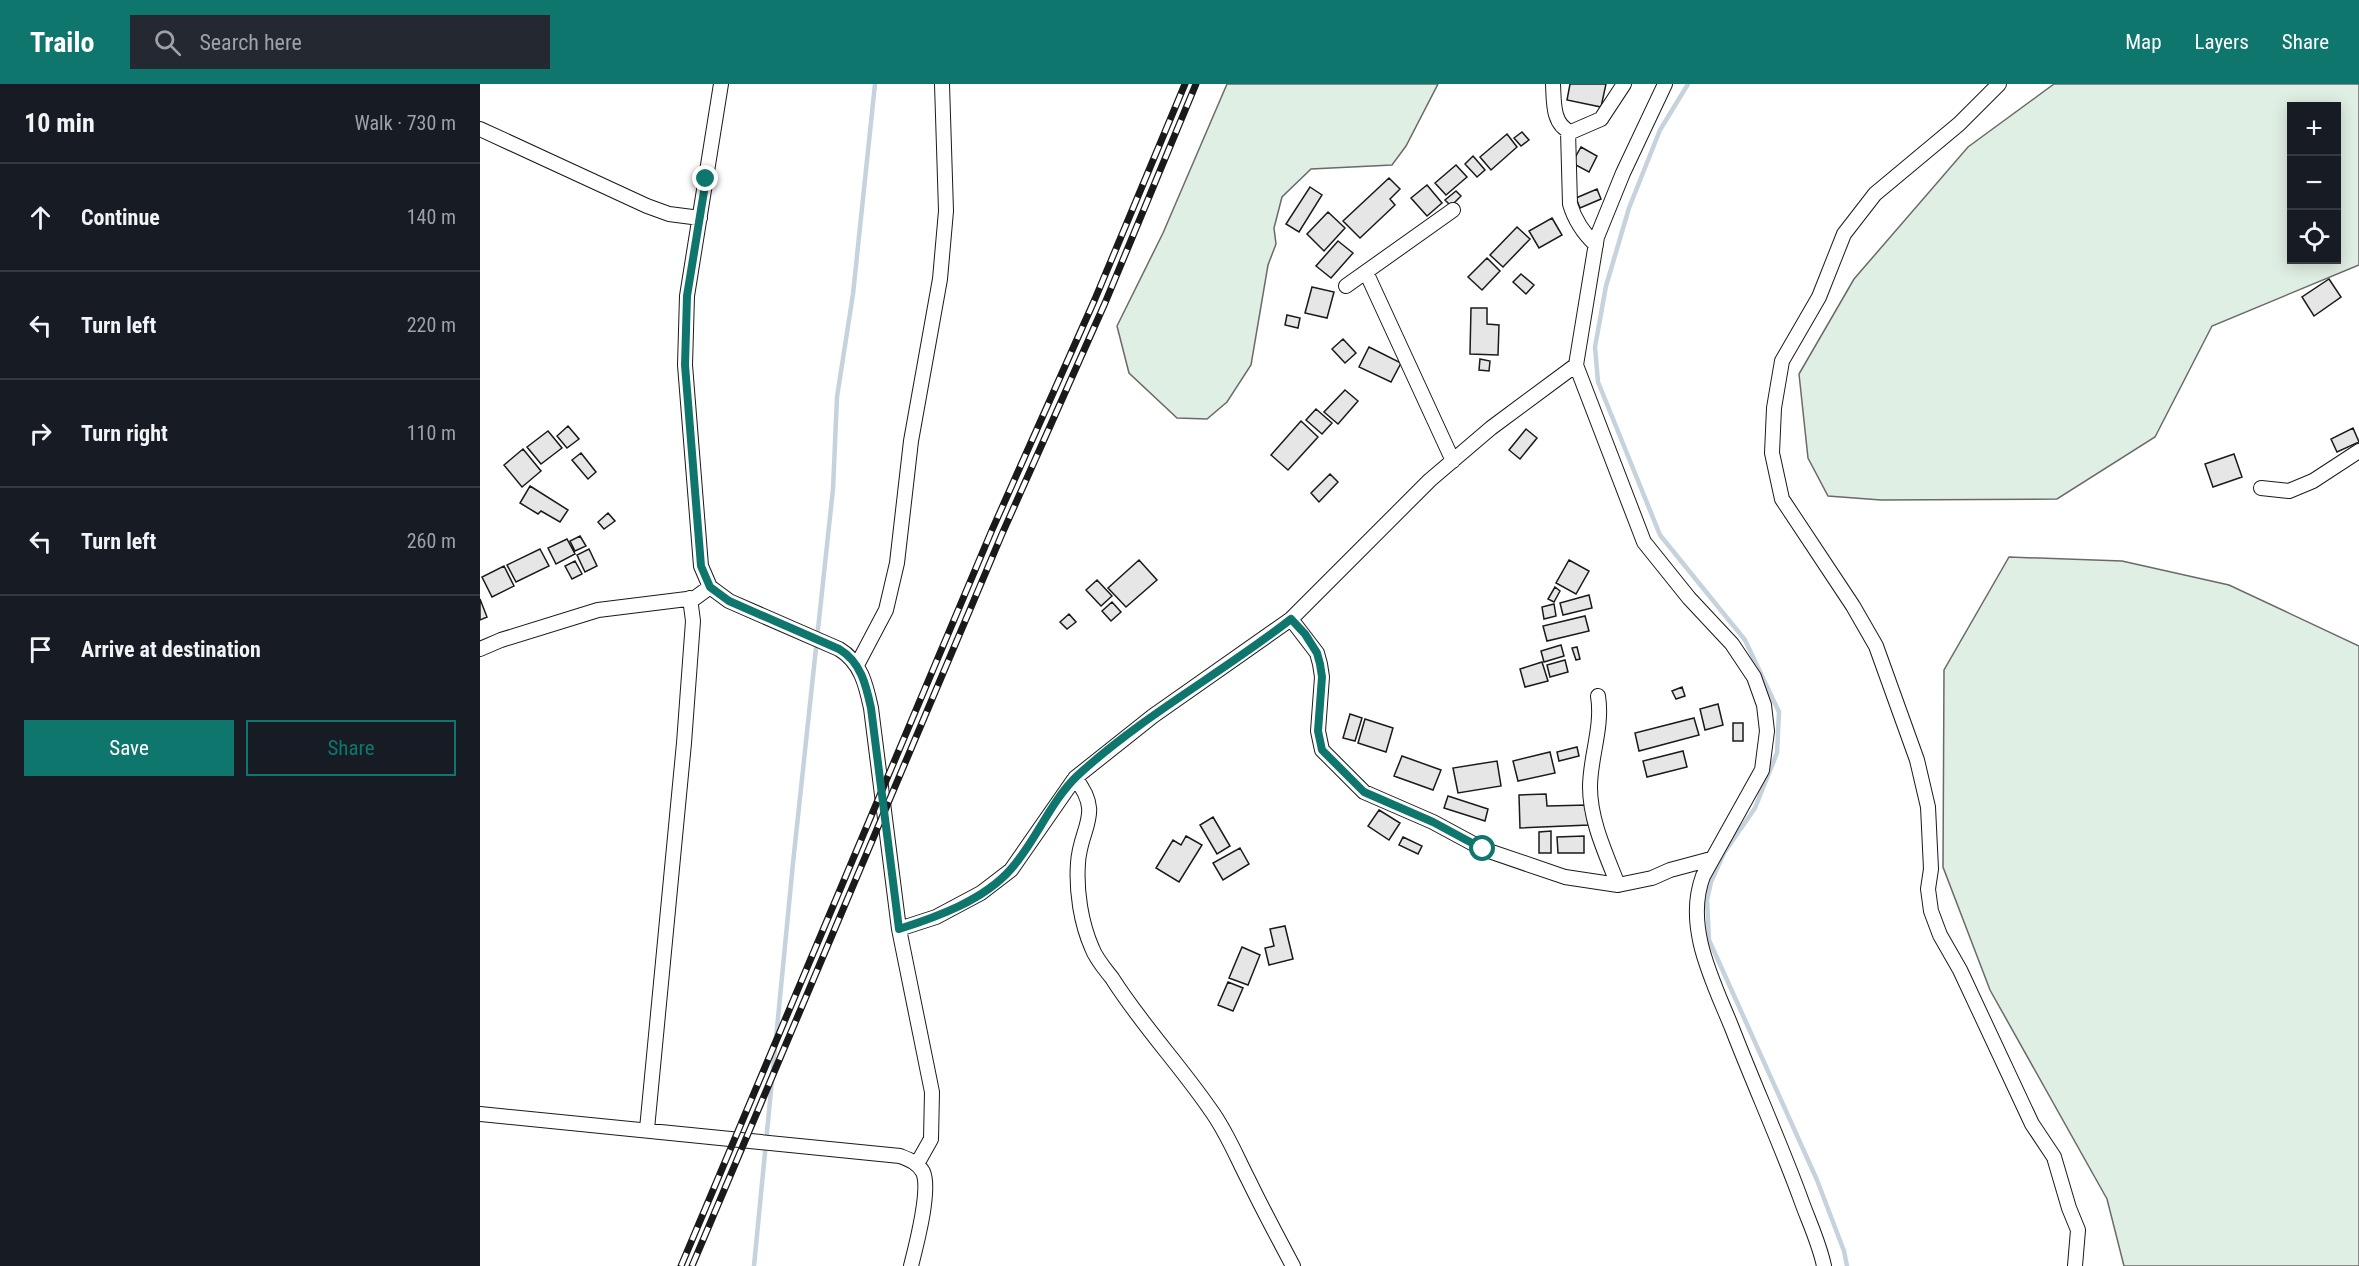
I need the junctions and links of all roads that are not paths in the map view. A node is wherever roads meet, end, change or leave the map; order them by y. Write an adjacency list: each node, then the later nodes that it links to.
1 (721, 84): 10 (street)
2 (942, 84): 22 (street)
3 (1553, 84): 8 (street)
4 (1624, 84): 8 (street)
5 (1665, 84): 11 (street)
6 (1999, 84): 34 (street)
7 (480, 129): 10 (street)
8 (1568, 131): 11 (street)
9 (1453, 210): 12 (street)
10 (700, 218): 18 (street)
11 (1596, 245): 14 (street)
12 (1366, 272): 13 (street); 16 (street)
13 (1346, 286)
14 (1576, 364): 16 (street); 25 (street)
15 (2359, 451): 17 (street)
16 (1453, 461): 20 (street)
17 (2260, 488)
18 (710, 587): 19 (street); 22 (street)
19 (690, 598): 21 (street); 29 (street)
20 (1291, 619): 24 (street); 26 (street)
21 (480, 648)
22 (857, 665): 27 (street)
23 (1598, 696): 26 (street)
24 (1075, 778): 27 (street); 32 (street)
25 (1711, 859): 26 (street); 33 (street)
26 (1618, 885)
27 (899, 929): 30 (street)
28 (480, 1114): 29 (street)
29 (647, 1129): 30 (street)
30 (917, 1164): 31 (street)
31 (911, 1266)
32 (1293, 1266)
33 (1824, 1266)
34 (2075, 1266)

